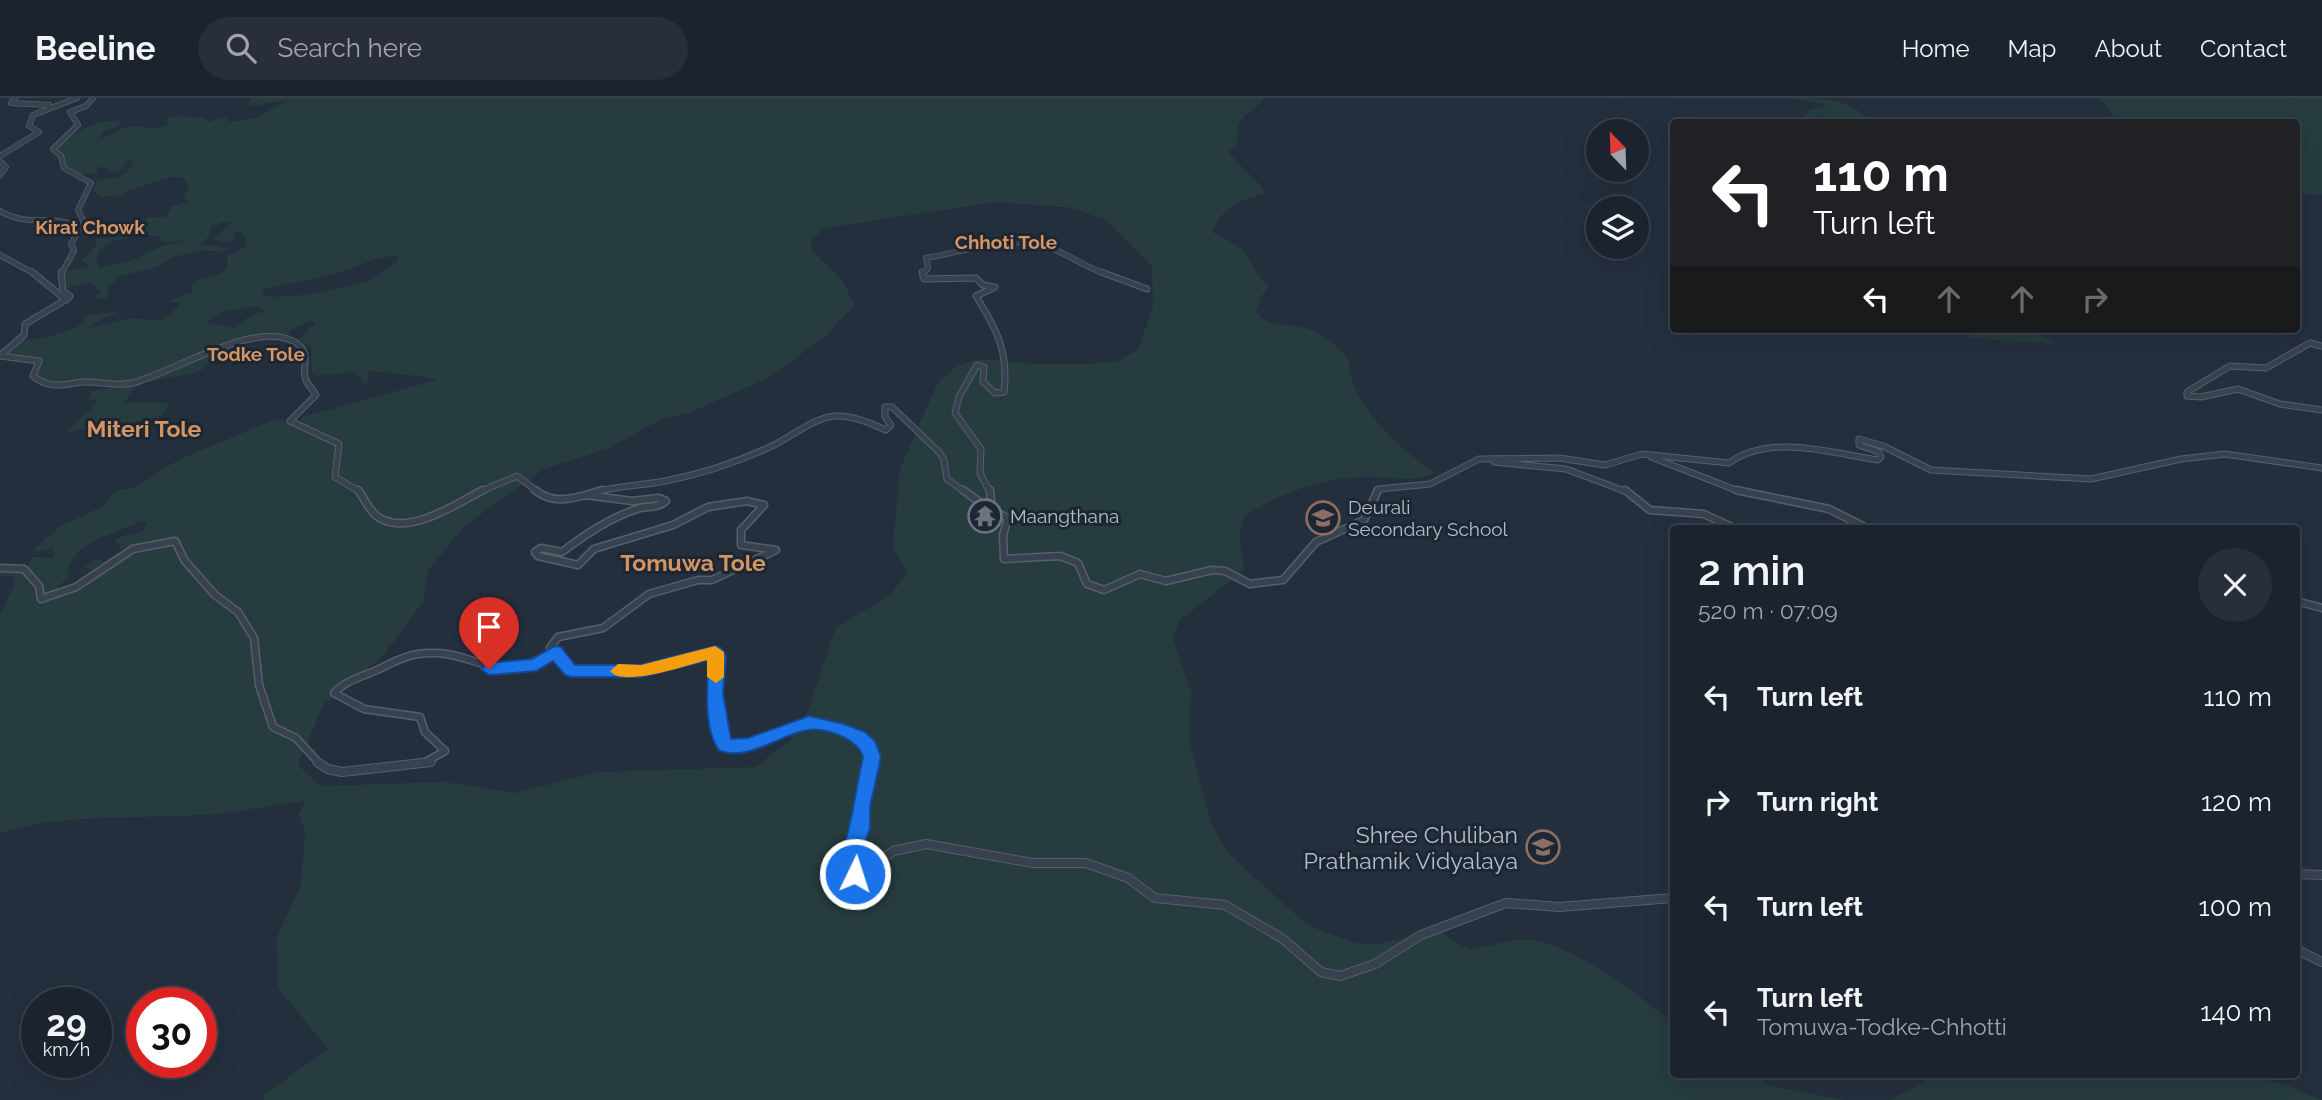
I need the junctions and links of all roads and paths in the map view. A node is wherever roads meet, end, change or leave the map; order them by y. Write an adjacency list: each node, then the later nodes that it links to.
1 (15, 98): 5 (street)
2 (77, 98): 5 (street)
3 (99, 98): 4 (street)
4 (92, 99): 10 (street)
5 (61, 104): 6 (street)
6 (0, 156)
7 (0, 161): 8 (street)
8 (0, 175)
9 (0, 211): 10 (street)
10 (80, 228): 13 (street)
11 (0, 256): 13 (street)
12 (1147, 289): 20 (street)
13 (67, 299): 19 (street)
14 (2322, 346): 15 (street)
15 (2322, 410)
16 (1642, 454): 17 (street); 18 (street); 22 (street)
17 (1479, 459): 20 (street); 21 (street)
18 (2322, 468)
19 (586, 495): 20 (street); 26 (street)
20 (992, 511)
21 (1728, 525)
22 (1864, 525)
23 (0, 568): 26 (street)
24 (2300, 602): 25 (street)
25 (2322, 608)
26 (555, 652): 29 (street)
27 (2300, 874): 28 (street)
28 (2322, 875)
29 (1670, 898)
30 (2300, 951): 31 (street)
31 (2322, 962)

